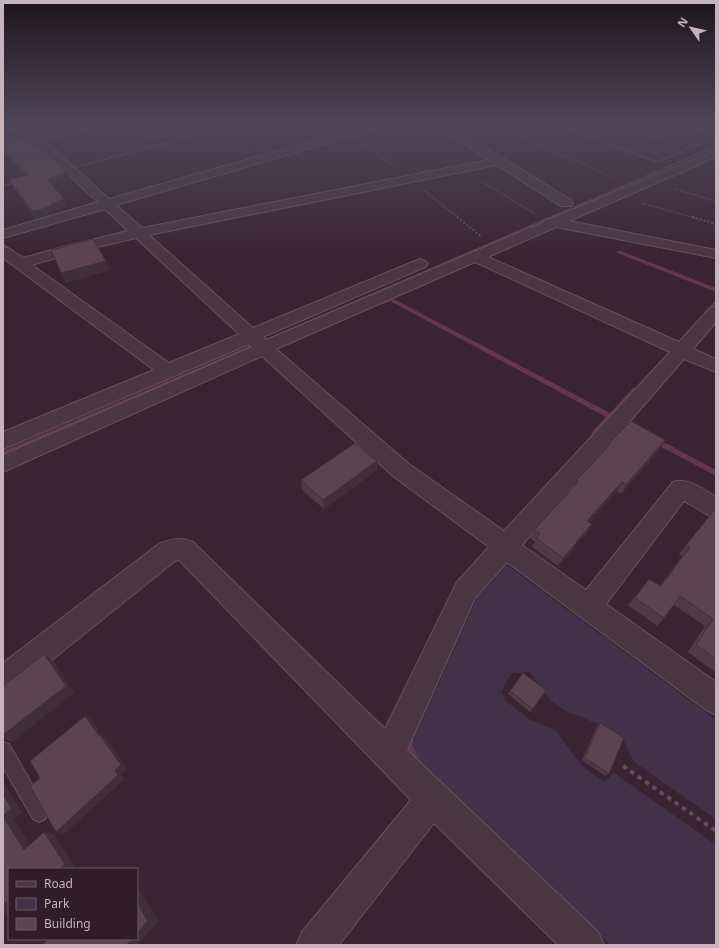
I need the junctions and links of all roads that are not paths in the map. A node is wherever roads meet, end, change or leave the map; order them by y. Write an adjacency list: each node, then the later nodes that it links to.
1 (67, 168): 6 (street)
2 (230, 168): 6 (street)
3 (466, 168): 8 (street)
4 (513, 168): 7 (street)
5 (680, 168): 7 (street)
6 (106, 204): 8 (street); 9 (street)
7 (544, 218): 10 (street); 12 (street); 13 (street)
8 (138, 233): 15 (street); 18 (street)
9 (3, 234)
10 (490, 235)
11 (3, 251): 15 (street)
12 (716, 254)
13 (476, 257): 18 (street); 19 (street)
14 (432, 259): 18 (street)
15 (19, 263): 16 (street); 21 (street)
16 (3, 269)
17 (716, 312): 19 (street)
18 (258, 342): 21 (street); 23 (street); 25 (street)
19 (681, 351): 20 (street); 25 (street)
20 (716, 366)
21 (168, 371): 22 (street)
22 (3, 441)
23 (3, 464)
24 (716, 508): 26 (street)
25 (506, 547): 26 (street); 30 (street)
26 (588, 607): 28 (street)
27 (3, 681): 30 (street)
28 (716, 700)
29 (3, 750): 32 (lane)
30 (389, 754): 31 (street)
31 (433, 799): 33 (street); 34 (street)
32 (39, 813)
33 (315, 945)
34 (585, 945)

